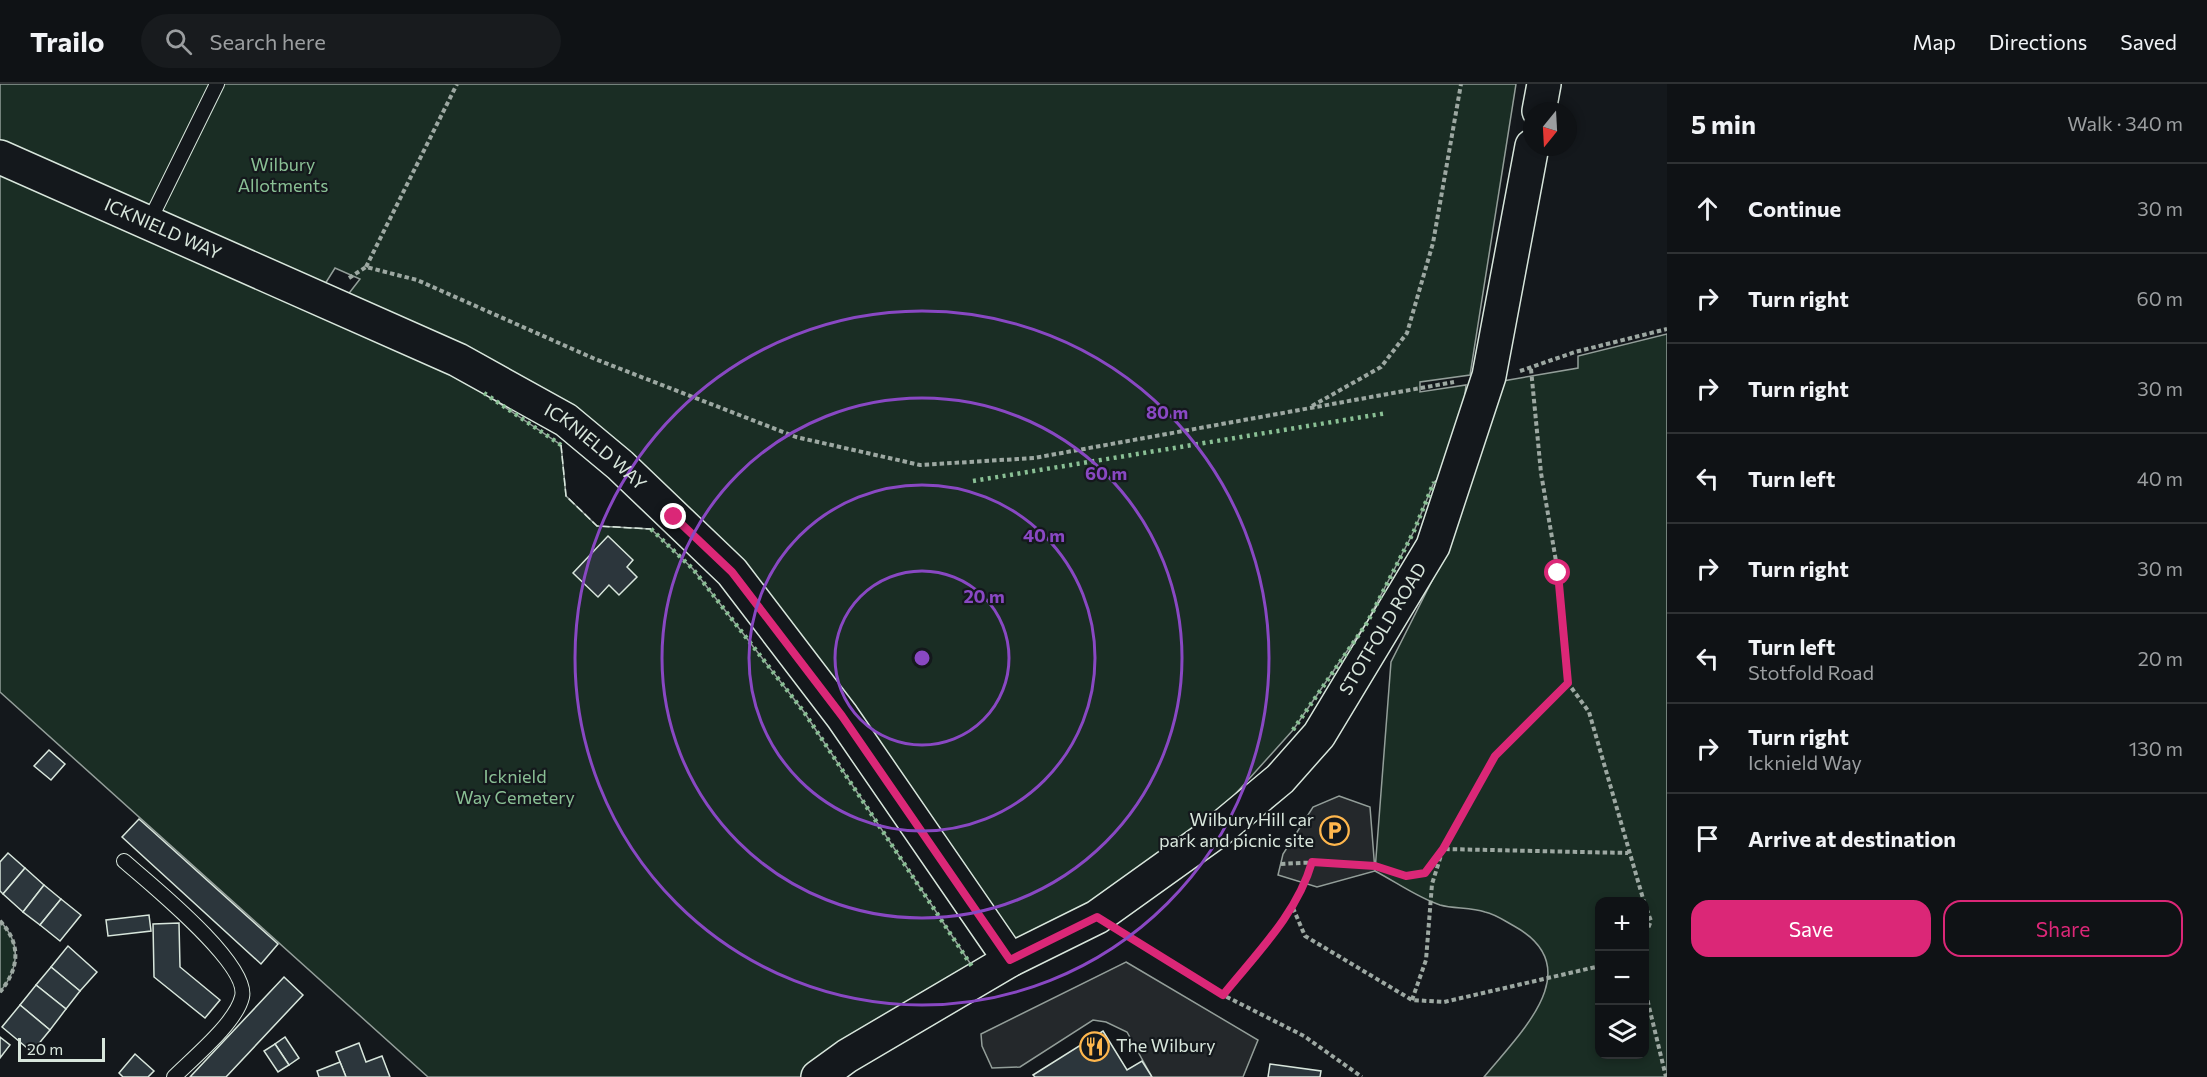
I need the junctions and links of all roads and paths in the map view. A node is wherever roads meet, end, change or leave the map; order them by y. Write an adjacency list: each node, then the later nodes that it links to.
1 (217, 84): 8 (lane)
2 (457, 84): 9 (path)
3 (1461, 84): 13 (path)
4 (1544, 84): 5 (street)
5 (1541, 102)
6 (1530, 156): 12 (street, STOTFOLD ROAD)
7 (0, 158): 8 (street, ICKNIELD WAY)
8 (148, 224): 10 (street, ICKNIELD WAY)
9 (366, 267): 10 (path); 13 (path)
10 (327, 303): 24 (street, ICKNIELD WAY)
11 (1667, 329): 14 (path)
12 (1489, 376): 13 (path); 22 (street, STOTFOLD ROAD)
13 (1306, 409)
14 (1568, 683): 15 (path); 16 (path)
15 (1443, 849): 16 (path); 18 (path); 28 (path)
16 (1628, 853): 20 (path)
17 (124, 861): 30 (lane)
18 (1312, 862): 19 (path); 21 (path)
19 (1281, 864)
20 (1642, 897)
21 (1293, 909): 27 (path); 28 (path)
22 (1097, 917): 24 (street, STOTFOLD ROAD); 27 (path)
23 (0, 921): 26 (path)
24 (1010, 960): 31 (street, STOTFOLD ROAD)
25 (1595, 967): 28 (path)
26 (0, 992)
27 (1223, 995): 32 (path)
28 (1412, 1000)
29 (1649, 1005): 33 (path)
30 (174, 1077)
31 (818, 1077)
32 (1362, 1077)
33 (1666, 1077)

